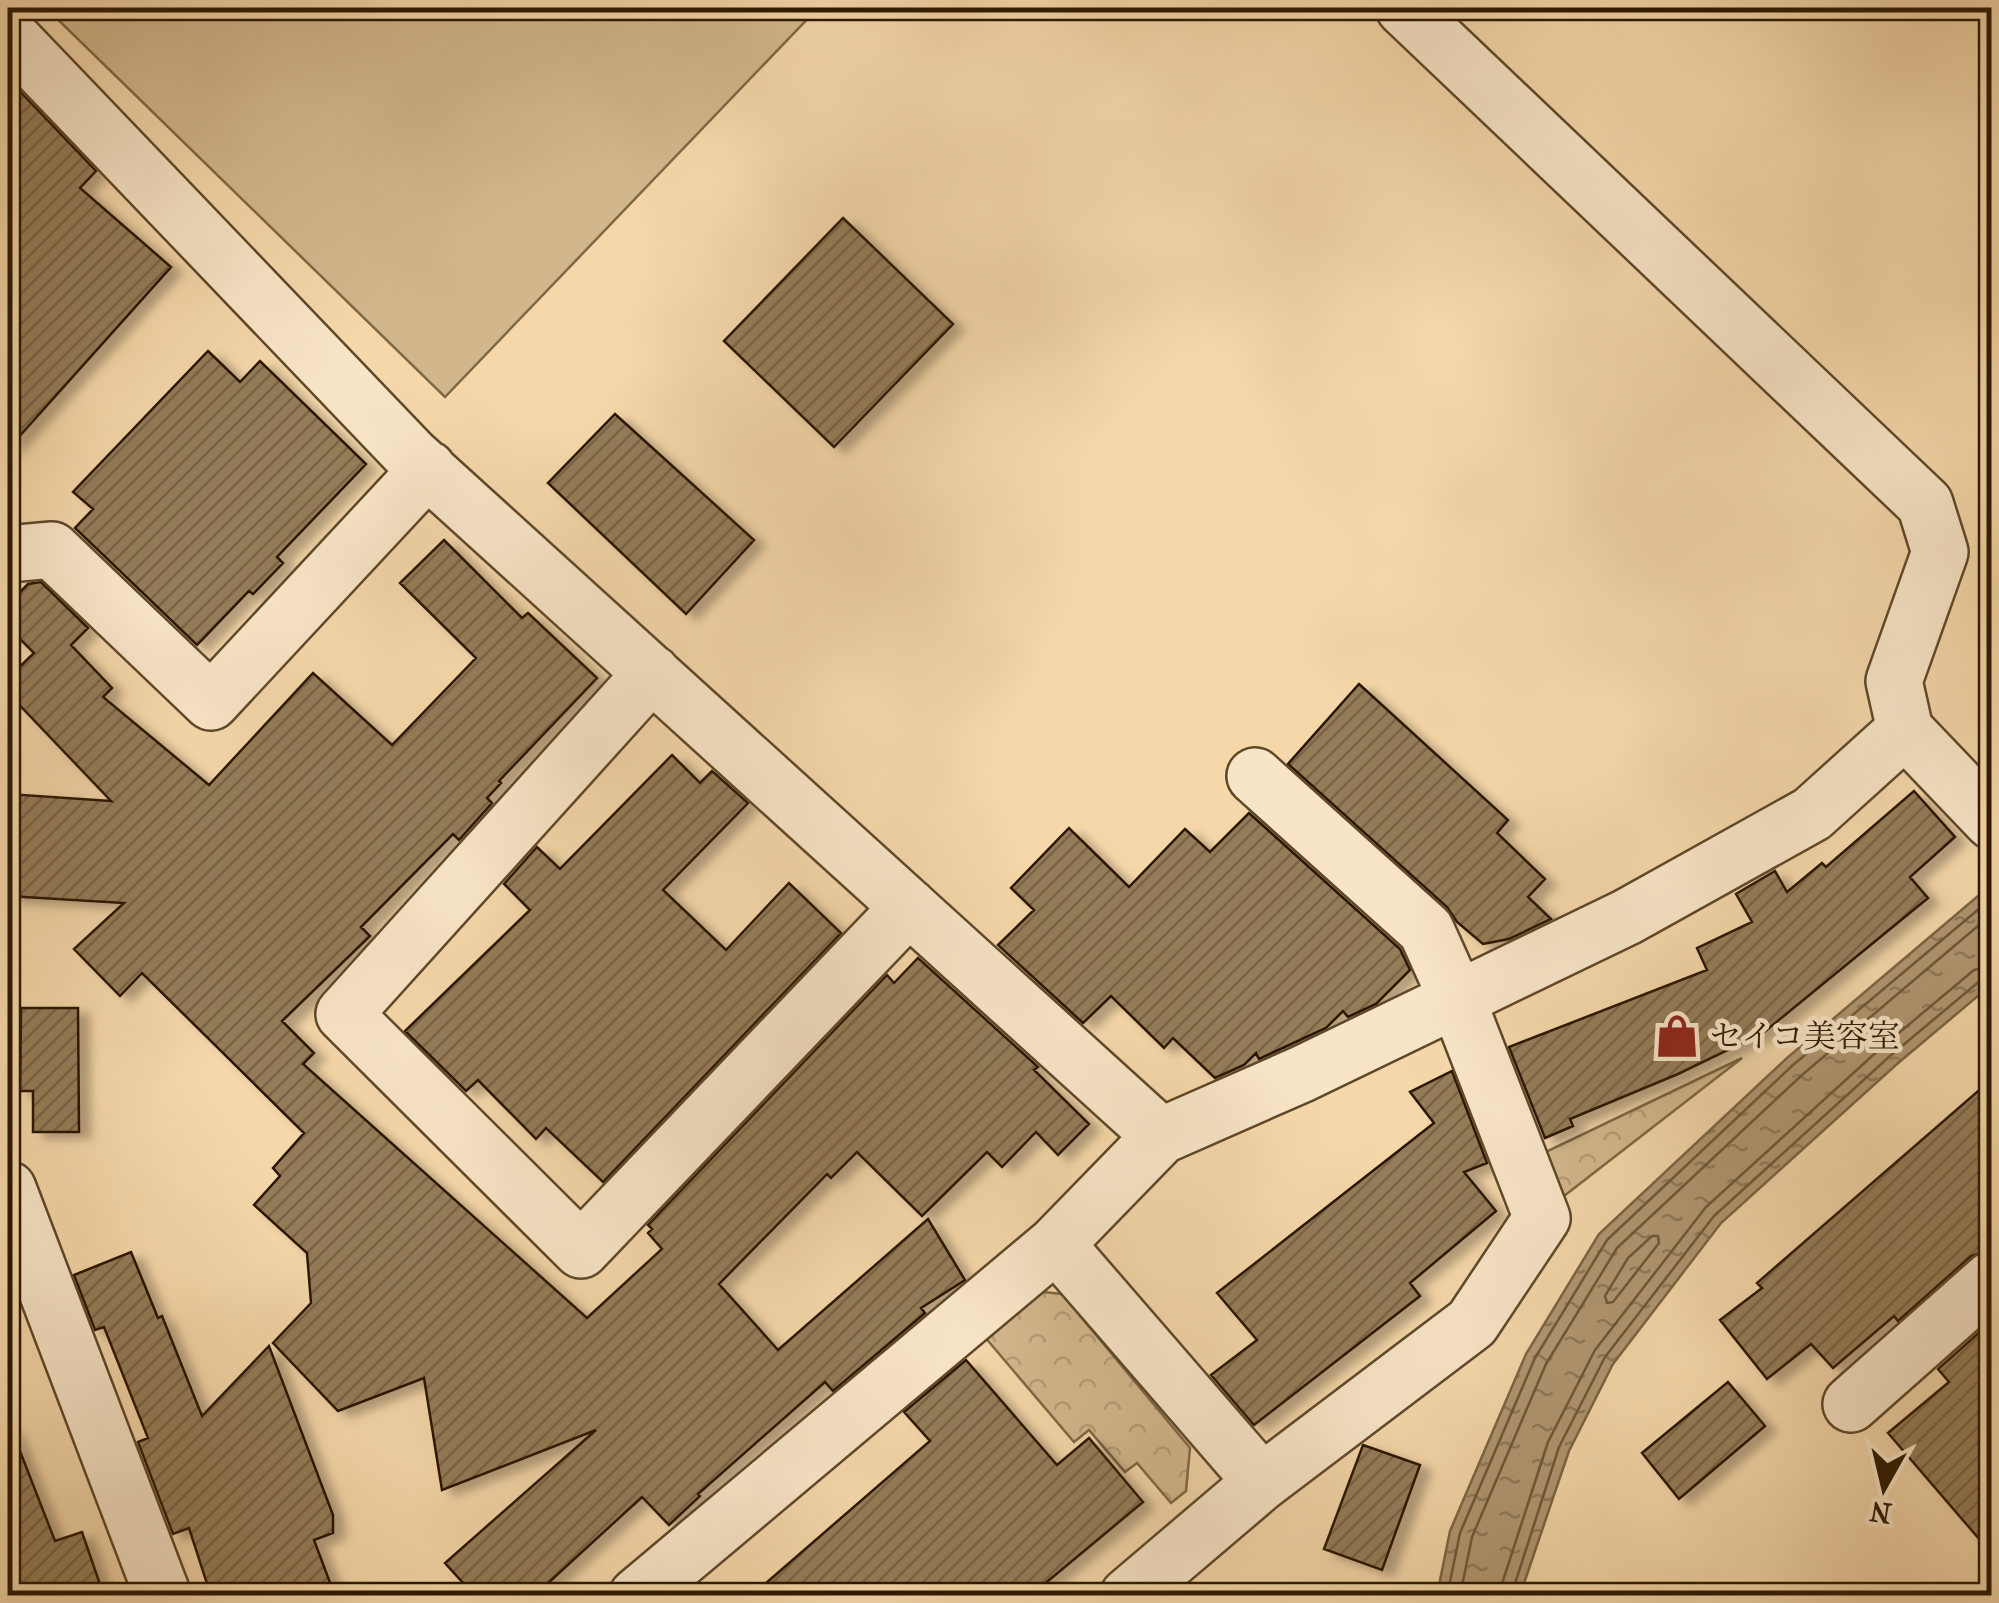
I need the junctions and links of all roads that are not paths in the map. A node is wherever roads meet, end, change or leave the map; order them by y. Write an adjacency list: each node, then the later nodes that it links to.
1 (1404, 8): 6 (street)
2 (8, 34): 3 (street)
3 (428, 469): 4 (street); 5 (street)
4 (8, 554)
5 (652, 673): 9 (street); 9 (street)
6 (1905, 730): 8 (street); 10 (street)
7 (1255, 776): 10 (street)
8 (1992, 821)
9 (909, 906): 11 (street)
10 (1457, 999): 11 (street); 16 (street)
11 (1161, 1136): 13 (street)
12 (8, 1189): 17 (street)
13 (1056, 1244): 16 (street); 18 (street)
14 (1992, 1279): 15 (street)
15 (1850, 1404)
16 (1262, 1482): 19 (street)
17 (162, 1596)
18 (637, 1596)
19 (1128, 1596)

